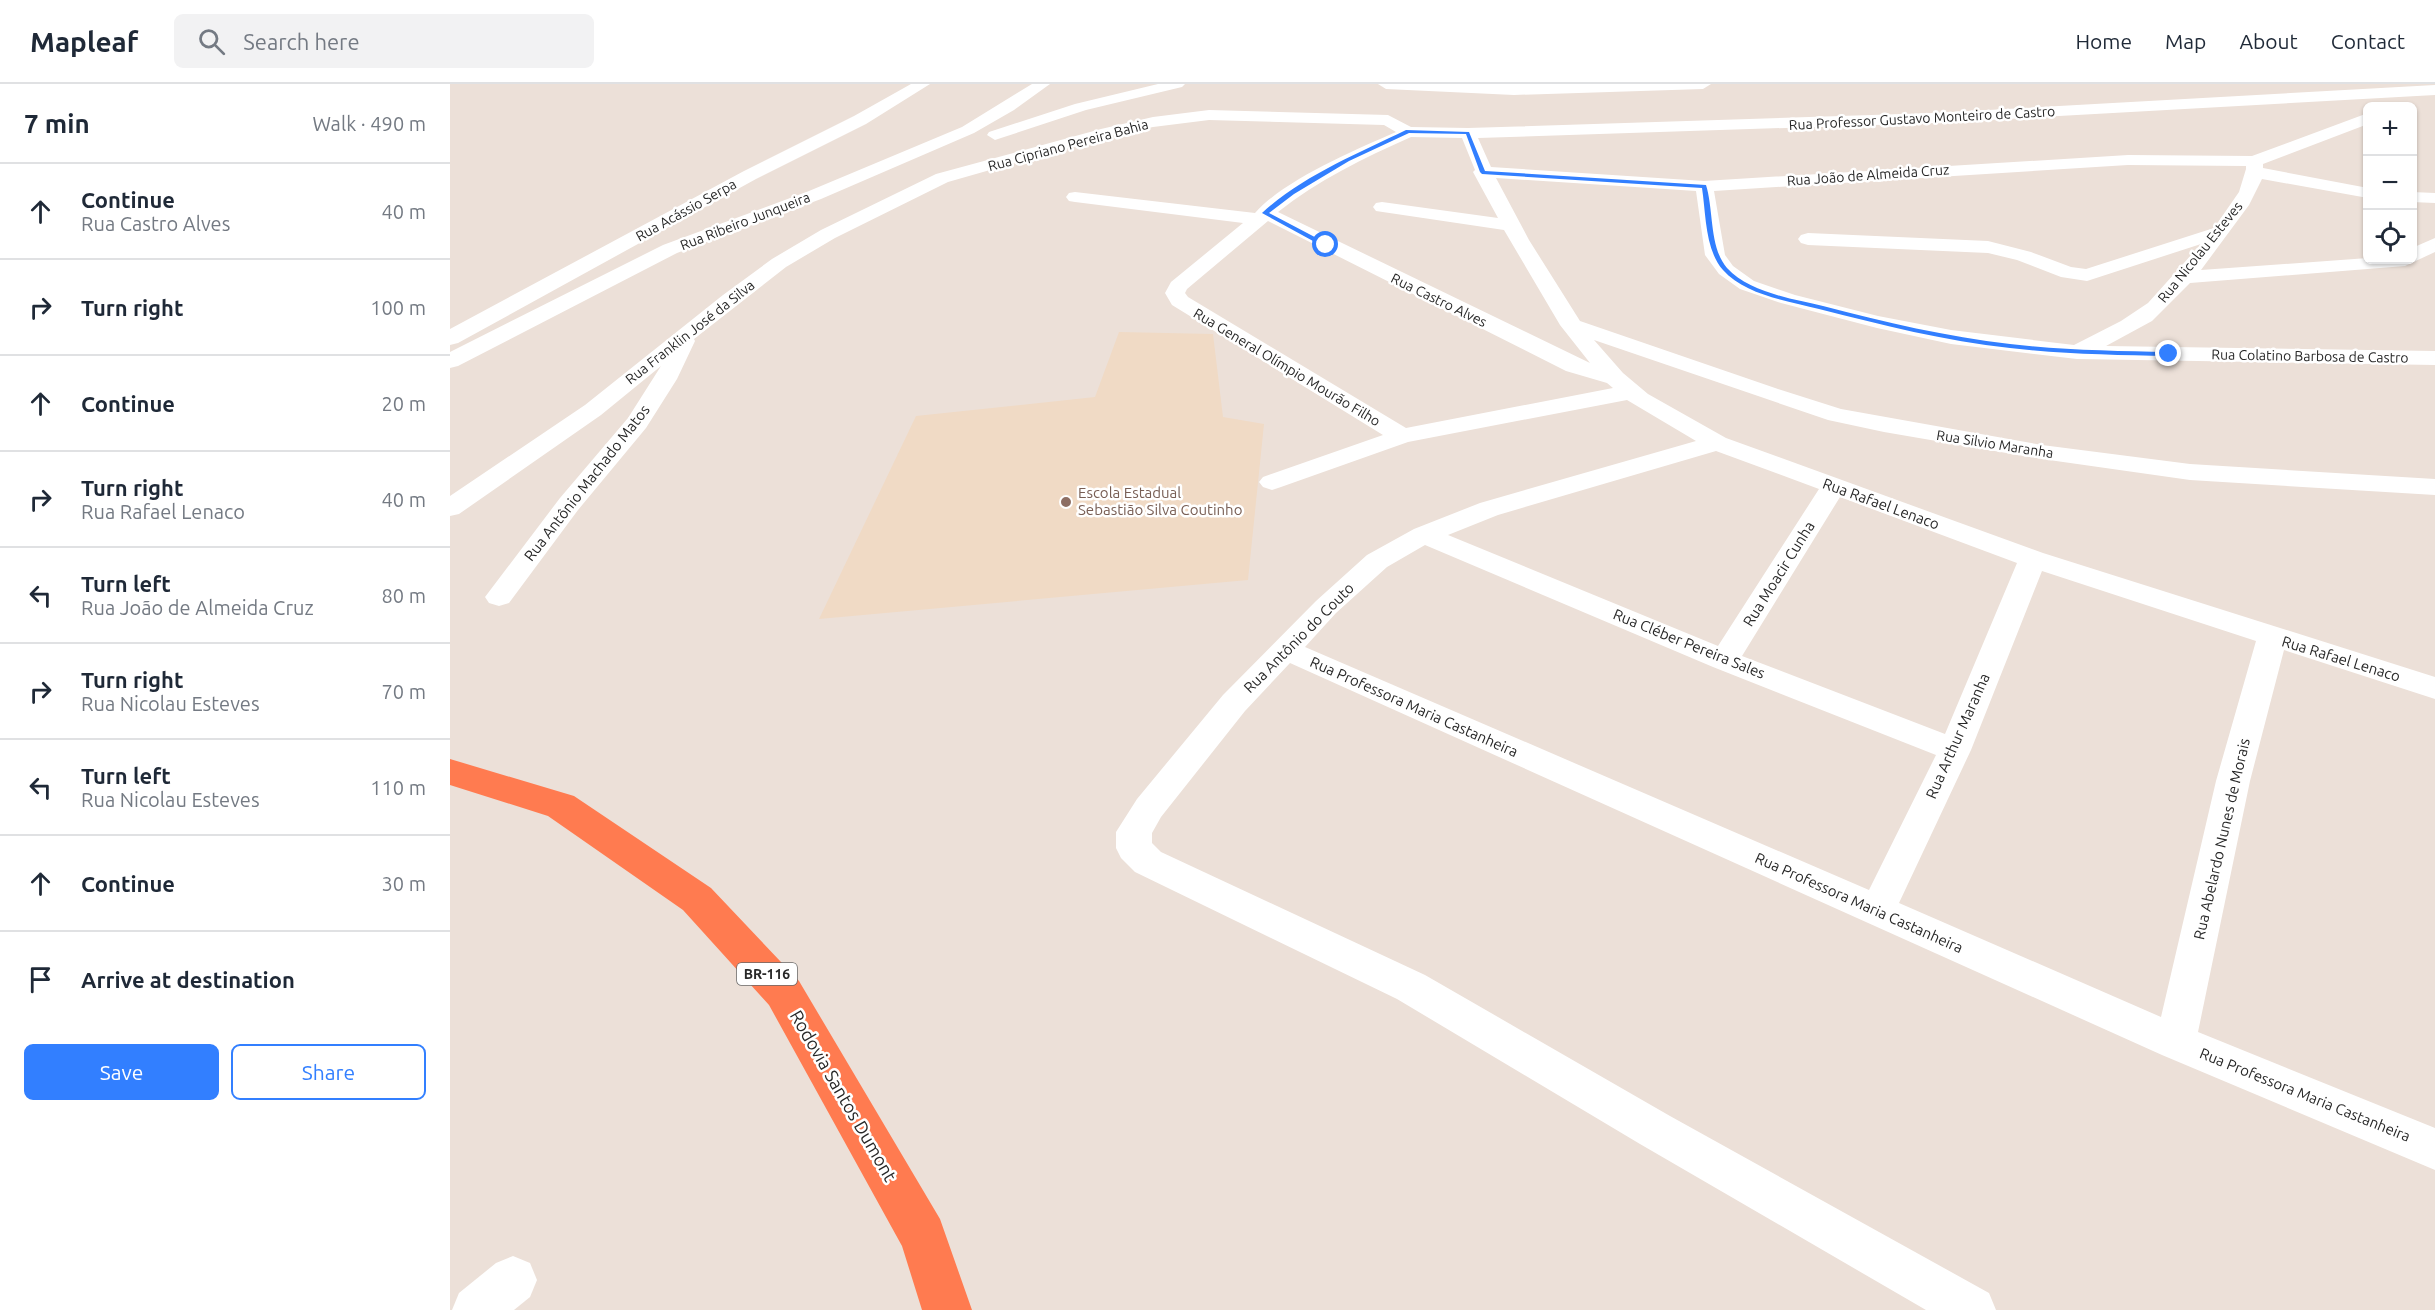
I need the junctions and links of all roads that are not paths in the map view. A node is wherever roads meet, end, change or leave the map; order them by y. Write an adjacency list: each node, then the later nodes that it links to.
1 (906, 84): 21 (street, Rua Acássio Serpa)
2 (922, 84): 21 (street, Rua Acássio Serpa)
3 (1042, 84): 46 (street, Rua Ribeiro Junqueira)
4 (1056, 84): 18 (street)
5 (1177, 84): 18 (street)
6 (1386, 84): 7 (street)
7 (1407, 84): 9 (street); 14 (street)
8 (1703, 84): 9 (street)
9 (1567, 87)
10 (2178, 90): 13 (street)
11 (2432, 92): 12 (street); 13 (street, Rua Professor Gustavo Monteiro de Castro)
12 (2408, 102)
13 (2124, 108): 17 (street, Rua Professor Gustavo Monteiro de Castro)
14 (1388, 120): 16 (street, Rua Cipriano Pereira Bahia); 22 (street, Rua Cipriano Pereira Bahia)
15 (2363, 120): 19 (street)
16 (1408, 132): 17 (street, Rua Professor Gustavo Monteiro de Castro); 31 (street, Rua General Olímpio Mourão Filho)
17 (1468, 133): 20 (street, Rua Rafael Lenaco)
18 (986, 142): 22 (street)
19 (2254, 167): 23 (street, Rua João de Almeida Cruz); 25 (street); 33 (street, Rua Nicolau Esteves)
20 (1482, 172): 23 (street, Rua João de Almeida Cruz); 32 (street, Rua Rafael Lenaco)
21 (743, 173): 36 (street, Rua Acássio Serpa)
22 (942, 178): 42 (street, Rua Franklin José da Silva)
23 (1704, 186): 44 (street)
24 (1166, 188): 29 (street)
25 (2363, 192)
26 (1075, 197): 29 (street, Rua Castro Alves)
27 (2417, 197): 28 (street)
28 (2435, 198)
29 (1150, 205): 31 (street, Rua Castro Alves)
30 (1382, 207): 32 (street)
31 (1261, 216): 47 (street, Rua Castro Alves); 48 (street, Rua General Olímpio Mourão Filho)
32 (1510, 225): 41 (street, Rua Rafael Lenaco)
33 (2220, 232): 34 (street); 39 (street, Rua Nicolau Esteves)
34 (1808, 239)
35 (2435, 244): 37 (street)
36 (598, 252): 40 (street, Rua Acássio Serpa); 43 (street, Rua Acássio Serpa)
37 (2417, 253)
38 (2368, 264): 39 (street)
39 (2183, 277): 44 (street, Rua Nicolau Esteves)
40 (450, 322)
41 (1570, 325): 47 (street, Rua Rafael Lenaco); 52 (street, Rua Silvio Maranha)
42 (687, 334): 53 (street, Rua Franklin José da Silva); 56 (street, Rua Antônio Machado Matos)
43 (450, 338)
44 (2077, 352): 45 (street, Rua Colatino Barbosa de Castro)
45 (2435, 358)
46 (450, 361)
47 (1623, 385): 48 (street); 49 (street, Rua Rafael Lenaco)
48 (1402, 436): 50 (street)
49 (1717, 443): 51 (street, Rua Rafael Lenaco); 54 (street, Rua Antônio do Couto)
50 (1272, 482)
51 (1833, 487): 55 (street, Rua Rafael Lenaco); 59 (street, Rua Moacir Cunha)
52 (2435, 487)
53 (450, 508)
54 (1424, 535): 58 (street, Rua Antônio do Couto); 59 (street, Rua Cléber Pereira Sales)
55 (2033, 559): 57 (street, Rua Rafael Lenaco); 61 (street, Rua Arthur Maranha)
56 (499, 597)
57 (2272, 637): 60 (street, Rua Rafael Lenaco); 64 (street, Rua Abelardo Nunes de Morais)
58 (1286, 650): 63 (street, Rua Professora Maria Castanheira); 69 (street, Rua Antônio do Couto)
59 (1724, 660): 61 (street, Rua Cléber Pereira Sales)
60 (2435, 688)
61 (1955, 750): 63 (street, Rua Arthur Maranha)
62 (450, 772): 68 (highway, Rodovia Santos Dumont / BR-116)
63 (1877, 911): 64 (street, Rua Professora Maria Castanheira)
64 (2176, 1042): 65 (street, Rua Professora Maria Castanheira)
65 (2435, 1149)
66 (513, 1280): 67 (street)
67 (477, 1310)
68 (947, 1310)
69 (1972, 1310)

